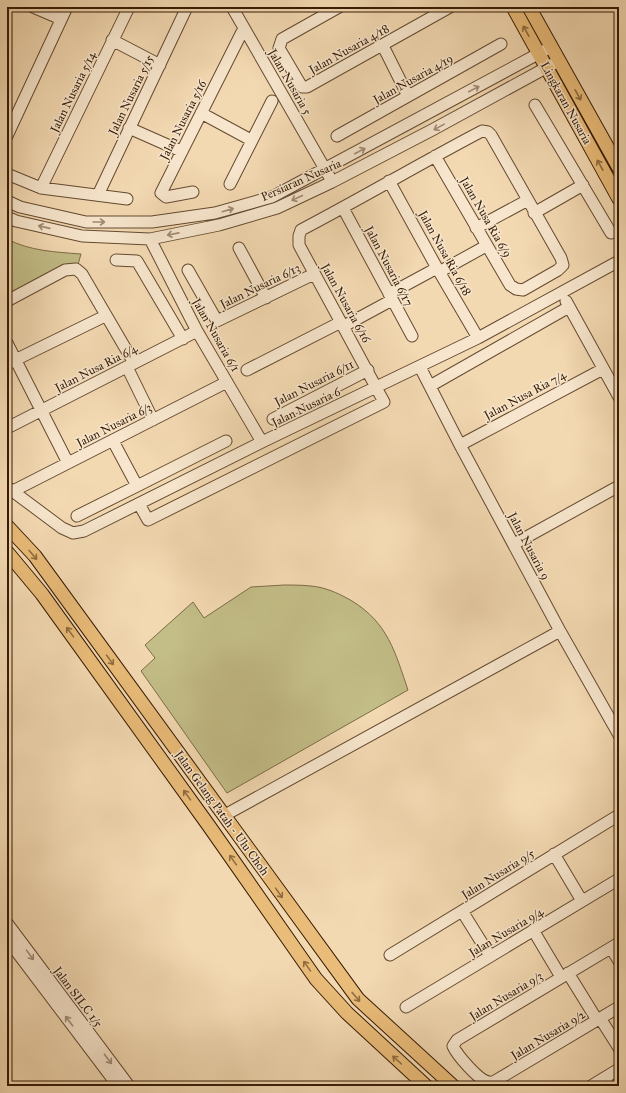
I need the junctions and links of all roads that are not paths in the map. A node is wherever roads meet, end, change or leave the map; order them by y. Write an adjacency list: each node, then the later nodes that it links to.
1 (33, 7): 10 (street)
2 (67, 7): 10 (street)
3 (128, 7): 12 (street, Jalan Nusaria 5/14)
4 (187, 7): 18 (street, Jalan Nusaria 5/15)
5 (232, 7): 11 (street, Jalan Nusaria 5)
6 (340, 7): 14 (street, Jalan Nusaria 4/18)
7 (450, 7): 14 (street, Jalan Nusaria 4/18)
8 (513, 7): 16 (main road, Lingkaran Nusaria, one-way to 8)
9 (529, 7): 15 (main road, Lingkaran Nusaria)
10 (60, 19): 25 (street)
11 (244, 28): 23 (street, Jalan Nusaria 5/16); 31 (street, Jalan Nusaria 5)
12 (112, 40): 18 (street); 37 (street, Jalan Nusaria 5/14)
13 (502, 44): 20 (street, Jalan Nusaria 4/19)
14 (383, 46): 20 (street)
15 (551, 47): 16 (street, Persiaran Nusaria); 17 (main road, Lingkaran Nusaria)
16 (539, 54): 19 (main road, Lingkaran Nusaria); 31 (street, Persiaran Nusaria, one-way to 16)
17 (559, 61): 19 (street, Persiaran Nusaria); 30 (main road, Lingkaran Nusaria, one-way to 30)
18 (160, 65): 24 (street, Jalan Nusaria 5/15)
19 (547, 68): 34 (street, Persiaran Nusaria, one-way to 34); 41 (main road, Lingkaran Nusaria, one-way to 19)
20 (408, 96): 26 (street, Jalan Nusaria 4/19)
21 (272, 101): 27 (street)
22 (535, 105): 36 (street)
23 (201, 113): 27 (street); 28 (street, Jalan Nusaria 5/16)
24 (129, 128): 28 (street); 39 (street, Jalan Nusaria 5/15)
25 (7, 136)
26 (337, 136)
27 (251, 140): 35 (street)
28 (181, 151): 38 (street, Jalan Nusaria 5/16)
29 (436, 156): 33 (street); 42 (street); 47 (street, Jalan Nusa Ria 6/9)
30 (619, 168)
31 (325, 170): 34 (street, Jalan Nusaria 5); 43 (street, Persiaran Nusaria, one-way to 31)
32 (7, 174): 37 (street)
33 (389, 181): 44 (street); 55 (street, Jalan Nusa Ria 6/18)
34 (332, 182): 49 (street, Persiaran Nusaria, one-way to 49)
35 (230, 184)
36 (583, 185): 45 (street); 48 (street)
37 (41, 188): 39 (street)
38 (193, 192)
39 (98, 195): 40 (street)
40 (127, 199)
41 (619, 199)
42 (528, 200): 45 (street); 47 (street)
43 (7, 202)
44 (343, 208): 56 (street, Jalan Nusaria 6/16); 58 (street, Jalan Nusaria 6/17)
45 (534, 212): 50 (street, Jalan Nusa Ria 6/9)
46 (7, 217): 49 (street, Persiaran Nusaria, one-way to 46)
47 (476, 228): 50 (street, Jalan Nusa Ria 6/9)
48 (611, 233)
49 (150, 239): 64 (street, Jalan Nusaria 6/1)
50 (486, 246): 55 (street)
51 (239, 248): 59 (street)
52 (116, 260): 67 (street)
53 (619, 261): 57 (street, Jalan Nusaria 6)
54 (188, 270): 59 (street, Jalan Nusaria 6/13)
55 (438, 270): 58 (street); 66 (street, Jalan Nusa Ria 6/18)
56 (314, 274): 59 (street, Jalan Nusaria 6/13); 63 (street, Jalan Nusaria 6/16)
57 (562, 292): 61 (street); 66 (street, Jalan Nusaria 6)
58 (391, 297): 63 (street); 65 (street, Jalan Nusaria 6/17)
59 (266, 298)
60 (7, 301): 62 (street)
61 (569, 307): 72 (street); 76 (street)
62 (105, 316): 69 (street); 70 (street)
63 (343, 324): 73 (street); 74 (street, Jalan Nusaria 6/16)
64 (197, 332): 67 (street, Jalan Nusa Ria 6/4); 75 (street, Jalan Nusaria 6/1)
65 (412, 336)
66 (478, 338): 71 (street, Jalan Nusaria 6)
67 (183, 339): 70 (street, Jalan Nusa Ria 6/4)
68 (7, 343): 69 (street)
69 (11, 361): 79 (street)
70 (131, 365): 79 (street, Jalan Nusa Ria 6/4); 81 (street)
71 (420, 366): 76 (street, Jalan Nusaria 9); 77 (street, Jalan Nusaria 6)
72 (603, 369): 78 (street); 86 (street, Jalan Nusa Ria 7/4)
73 (247, 370)
74 (368, 370): 77 (street, Jalan Nusaria 6/16); 80 (street, Jalan Nusaria 6/11)
75 (228, 382): 81 (street, Jalan Nusaria 6/3); 85 (street, Jalan Nusaria 6/1)
76 (430, 386): 86 (street, Jalan Nusaria 9)
77 (376, 388): 85 (street, Jalan Nusaria 6); 91 (street, Jalan Nusaria 6/16)
78 (619, 397)
79 (42, 410): 82 (street, Jalan Nusa Ria 6/4); 87 (street)
80 (273, 419)
81 (154, 420): 83 (street, Jalan Nusaria 6/3)
82 (7, 428)
83 (113, 441): 87 (street, Jalan Nusaria 6/3); 88 (street)
84 (226, 441): 88 (street)
85 (262, 442): 91 (street, Jalan Nusaria 6)
86 (460, 445): 94 (street, Jalan Nusaria 9)
87 (68, 464): 90 (street, Jalan Nusaria 6/3)
88 (137, 486): 92 (street)
89 (619, 486): 94 (street)
90 (10, 489): 91 (street, Jalan Nusaria 6)
91 (139, 504)
92 (77, 516)
93 (7, 526): 99 (main road, Jalan Gelang Patah - Ulu Choh, one-way to 99)
94 (514, 544): 96 (street, Jalan Nusaria 9)
95 (7, 552): 120 (main road, Jalan Gelang Patah - Ulu Choh, one-way to 95)
96 (560, 631): 97 (street, Jalan Nusaria 9); 99 (street)
97 (619, 735)
98 (619, 814): 100 (street, Jalan Nusaria 9/5)
99 (224, 815): 121 (main road, Jalan Gelang Patah - Ulu Choh, one-way to 121)
100 (554, 854): 102 (street); 103 (street, Jalan Nusaria 9/5)
101 (619, 879): 102 (street, Jalan Nusaria 9/4)
102 (582, 901): 105 (street, Jalan Nusaria 9/4)
103 (462, 911): 108 (street, Jalan Nusaria 9/5); 109 (street)
104 (7, 923): 119 (street, Jalan SILC 1/5, one-way to 119)
105 (533, 930): 109 (street, Jalan Nusaria 9/4); 111 (street)
106 (7, 939): 118 (street, Jalan SILC 1/5, one-way to 106)
107 (615, 946): 110 (street); 111 (street, Jalan Nusaria 9/3)
108 (390, 956)
109 (490, 956): 112 (street, Jalan Nusaria 9/4)
110 (619, 961)
111 (565, 975): 114 (street); 117 (street, Jalan Nusaria 9/3)
112 (406, 1007)
113 (619, 1007): 114 (street, Jalan Nusaria 9/2)
114 (599, 1019): 115 (street); 117 (street, Jalan Nusaria 9/2)
115 (619, 1048)
116 (619, 1069): 122 (street)
117 (489, 1082)
118 (118, 1086)
119 (129, 1086)
120 (426, 1086)
121 (453, 1086)
122 (591, 1086)

